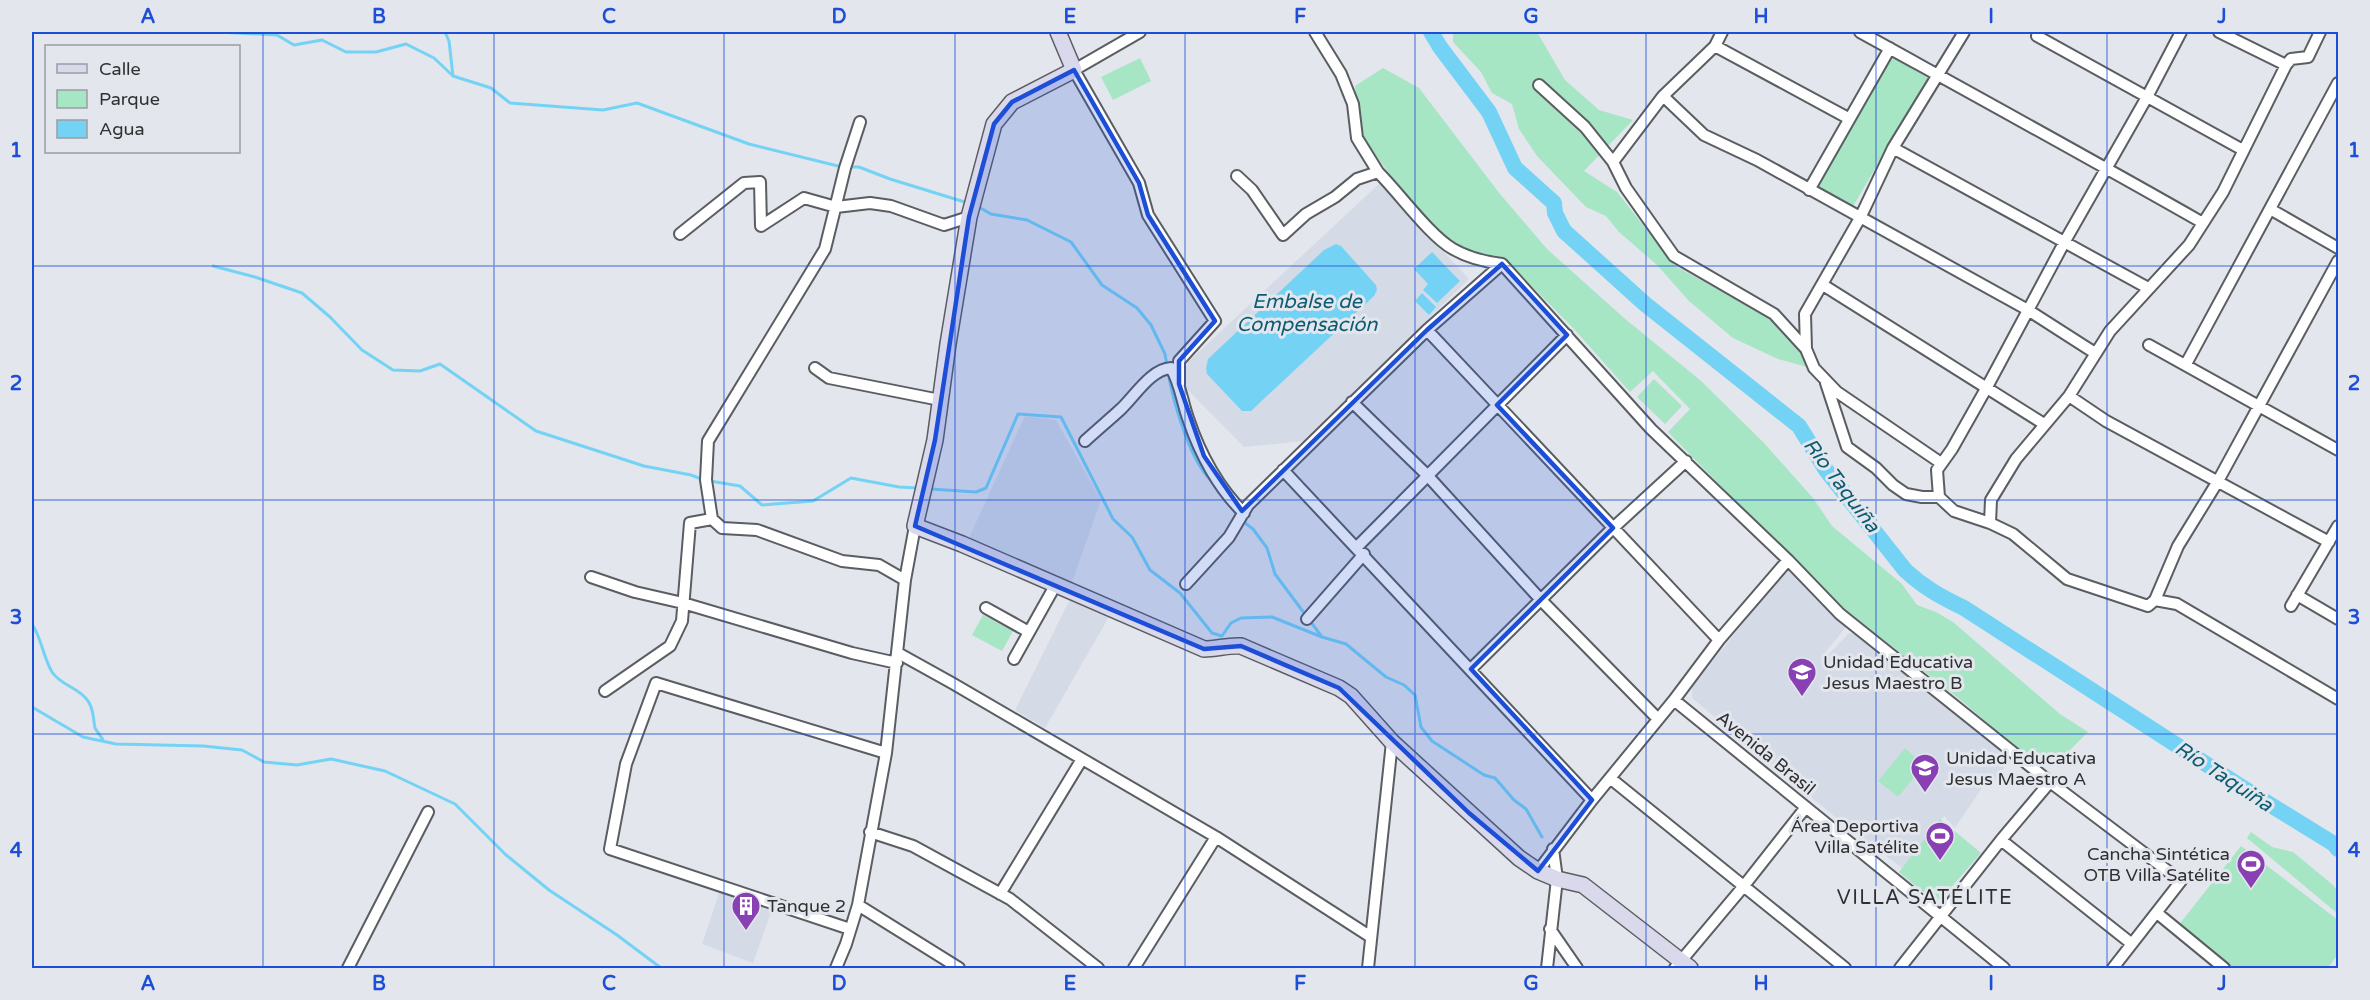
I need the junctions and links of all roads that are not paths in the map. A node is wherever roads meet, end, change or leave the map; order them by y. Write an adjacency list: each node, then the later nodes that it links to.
1 (1058, 32): 14 (street)
2 (1140, 32): 14 (street)
3 (1315, 32): 26 (street)
4 (1722, 32): 11 (street)
5 (1860, 32): 12 (street)
6 (1964, 32): 15 (street)
7 (2181, 32): 19 (street)
8 (2219, 32): 13 (street)
9 (2320, 32): 13 (street)
10 (2037, 36): 19 (street)
11 (1714, 46): 18 (street); 20 (street)
12 (1890, 48): 15 (street); 20 (street)
13 (2286, 65): 23 (street)
14 (1074, 70): 31 (street); 50 (street)
15 (1937, 76): 22 (street); 25 (street)
16 (2338, 83): 30 (street)
17 (1539, 85): 24 (street)
18 (1663, 96): 24 (street); 28 (street)
19 (2147, 97): 23 (street); 25 (street)
20 (1848, 118): 28 (street)
21 (860, 122): 29 (street)
22 (1893, 148): 32 (street); 35 (street)
23 (2243, 150): 33 (street)
24 (1613, 162): 45 (street)
25 (2107, 167): 33 (street); 35 (street)
26 (1378, 172): 27 (street); 38 (street)
27 (1237, 176)
28 (1809, 190): 32 (street)
29 (836, 207): 31 (street); 34 (street); 67 (street)
30 (2270, 209): 36 (street); 47 (street)
31 (969, 217): 53 (street)
32 (1860, 218): 39 (street); 41 (street)
33 (2203, 223): 40 (street)
34 (680, 234)
35 (2065, 241): 40 (street); 41 (street)
36 (2338, 248)
37 (2338, 261): 56 (street)
38 (1502, 264): 42 (street); 43 (street)
39 (1823, 285): 45 (street); 51 (street)
40 (2148, 288): 46 (street)
41 (2028, 310): 46 (street); 51 (street)
42 (1427, 330): 54 (street); 55 (street)
43 (1567, 335): 55 (street); 60 (street)
44 (2149, 345): 47 (street)
45 (1806, 349): 49 (street)
46 (2095, 353): 52 (street)
47 (2186, 364): 56 (street)
48 (814, 368): 53 (street)
49 (1824, 378): 61 (street); 65 (street)
50 (1179, 384): 58 (street); 66 (street)
51 (1987, 387): 57 (street); 61 (street)
52 (2069, 396): 57 (street); 64 (street)
53 (940, 400): 69 (street)
54 (1353, 402): 62 (street); 63 (street)
55 (1497, 405): 63 (street); 71 (street)
56 (2259, 406): 59 (street); 64 (street)
57 (2044, 424): 68 (street)
58 (1085, 441)
59 (2338, 450)
60 (1686, 461): 71 (street); 74 (street)
61 (1941, 463): 65 (street)
62 (1283, 470): 66 (street); 73 (street)
63 (1427, 475): 73 (street); 80 (street)
64 (2218, 481): 72 (street); 81 (street)
65 (1939, 497): 68 (street)
66 (1244, 513): 78 (street)
67 (712, 519): 76 (street); 82 (street)
68 (1990, 523): 81 (street)
69 (915, 526): 76 (street); 77 (street)
70 (2338, 526): 72 (street)
71 (1614, 528): 80 (street); 88 (street)
72 (2329, 542): 79 (street)
73 (1360, 551): 85 (street); 91 (street)
74 (1788, 560): 88 (street); 100 (street)
75 (591, 577): 82 (street)
76 (905, 580): 89 (street)
77 (1056, 584): 87 (street); 96 (street)
78 (1186, 584)
79 (2297, 595): 83 (street); 86 (street)
80 (1541, 600): 91 (street); 95 (street)
81 (2156, 600): 93 (street)
82 (683, 603): 89 (street); 92 (street)
83 (2291, 606)
84 (986, 608): 87 (street)
85 (1307, 619)
86 (2338, 619)
87 (1029, 632): 90 (street)
88 (1719, 640): 94 (street)
89 (897, 658): 97 (street); 98 (street)
90 (1014, 659)
91 (1471, 669): 101 (street)
92 (605, 691)
93 (2338, 699)
94 (1674, 700): 95 (street); 102 (street, Avenida Brasil)
95 (1658, 719): 99 (street)
96 (1392, 742): 108 (street); 117 (street)
97 (886, 753): 104 (street); 115 (street)
98 (1082, 759): 105 (street); 111 (street)
99 (1610, 778): 101 (street); 110 (street)
100 (2050, 782): 106 (street); 113 (street)
101 (1592, 800): 107 (street)
102 (1806, 807): 110 (street); 114 (street, Avenida Brasil)
103 (428, 812): 120 (street)
104 (870, 832): 111 (street); 112 (street)
105 (1216, 837): 117 (street); 124 (street)
106 (2001, 840): 114 (street); 118 (street)
107 (1553, 849): 108 (street); 109 (street)
108 (1538, 871): 109 (street)
109 (1557, 879): 116 (street); 119 (street)
110 (1743, 887): 119 (street); 128 (street)
111 (1000, 894): 123 (street)
112 (858, 905): 115 (street); 122 (street)
113 (2157, 913): 118 (street); 132 (street)
114 (1940, 916): 129 (street); 130 (street, Avenida Brasil)
115 (850, 929): 121 (street)
116 (1550, 929): 126 (street); 127 (street)
117 (1371, 937): 125 (street)
118 (2132, 944): 131 (street)
119 (1682, 966)
120 (348, 969)
121 (836, 969)
122 (959, 969)
123 (1098, 969)
124 (1134, 969)
125 (1368, 969)
126 (1547, 969)
127 (1577, 969)
128 (1845, 969)
129 (1900, 969)
130 (2004, 969)
131 (2112, 969)
132 (2224, 969)

